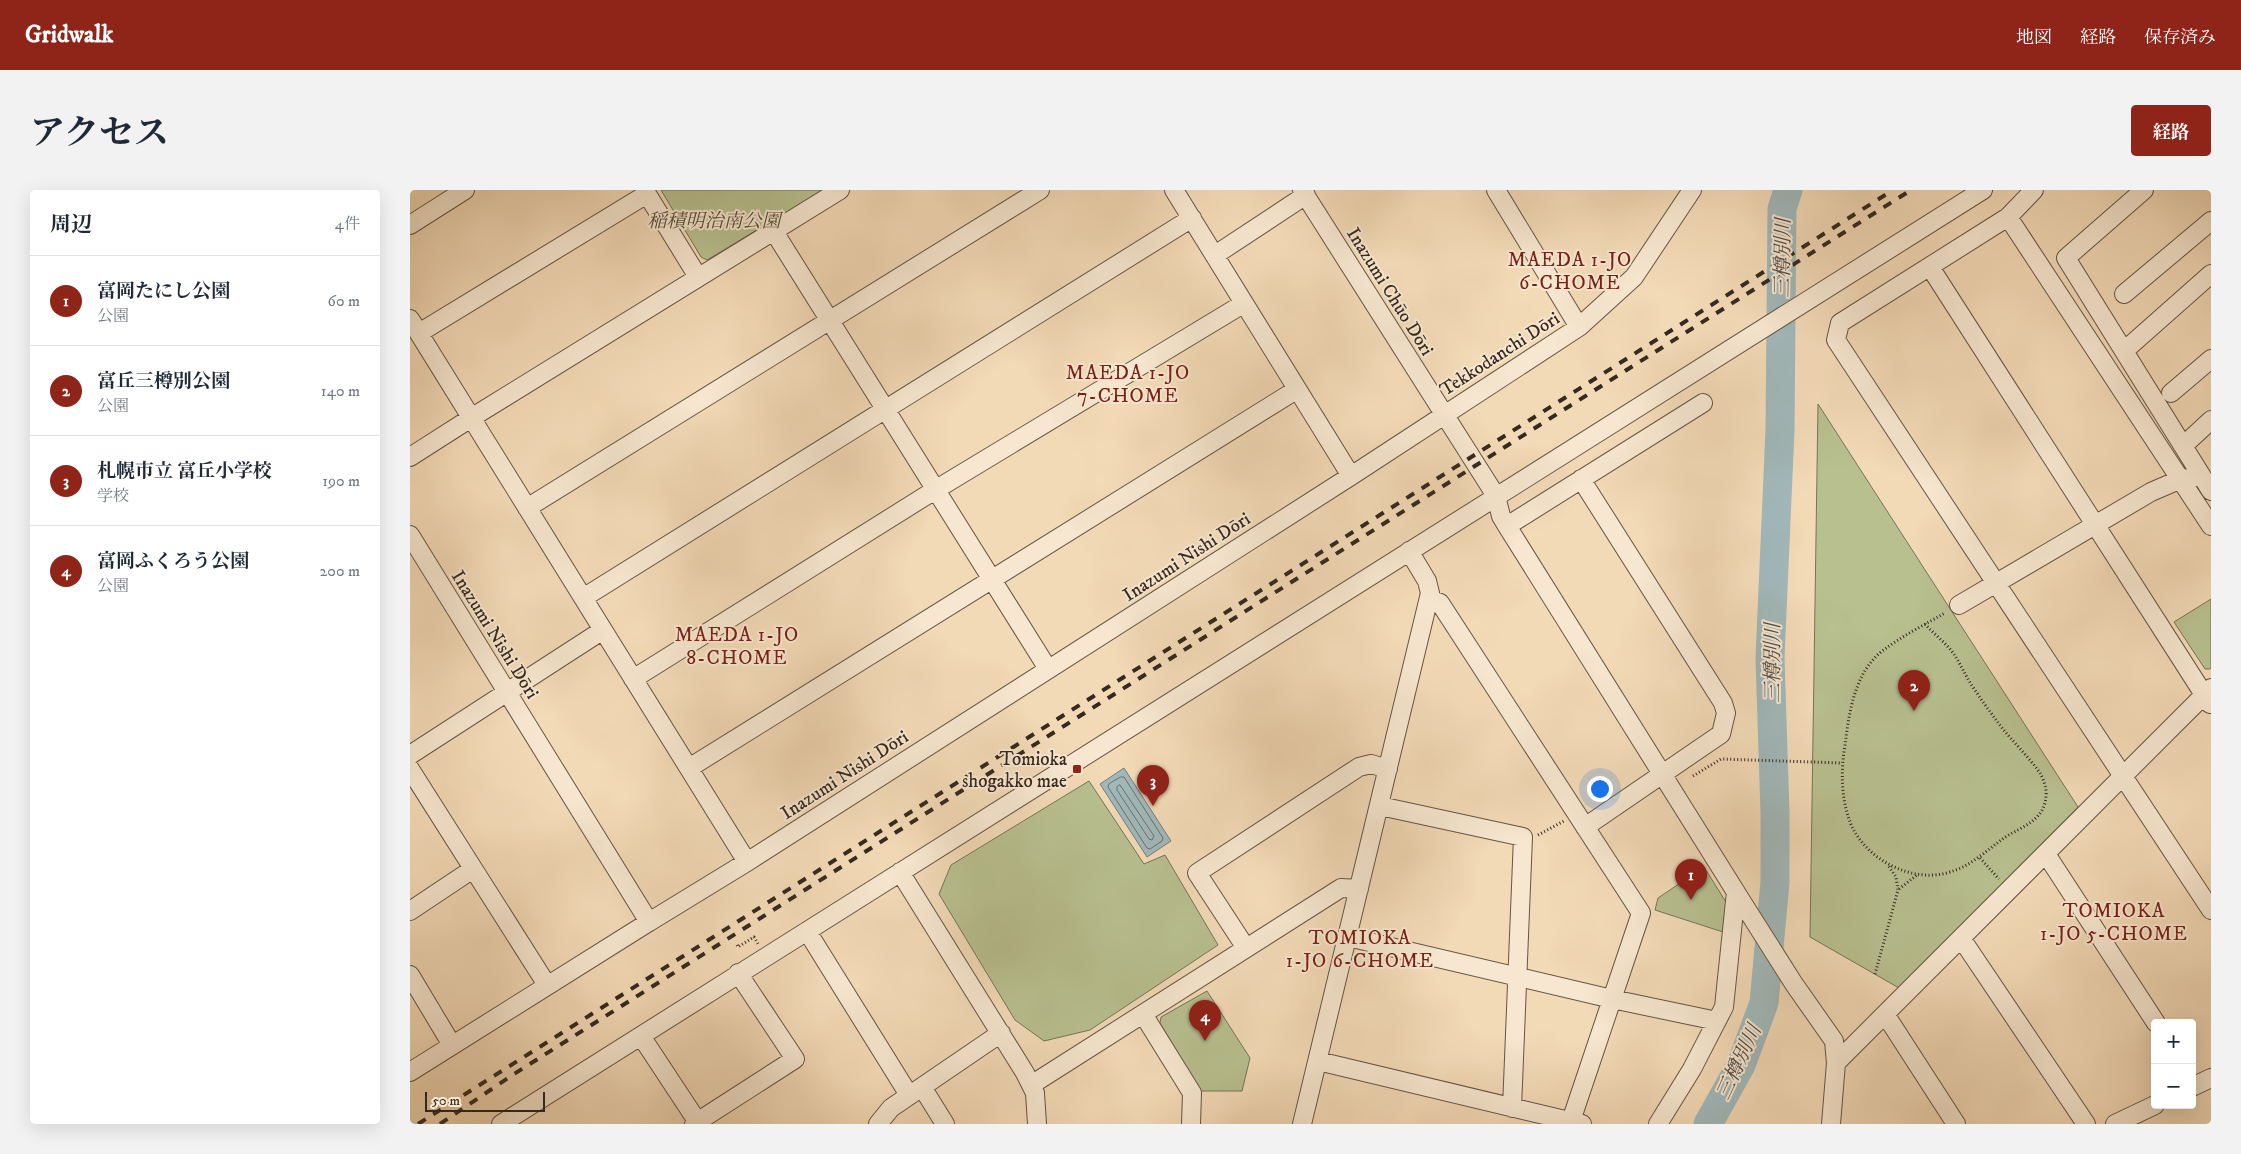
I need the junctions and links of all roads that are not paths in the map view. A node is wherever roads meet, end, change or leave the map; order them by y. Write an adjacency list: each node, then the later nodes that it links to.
1 (465, 190): 14 (street)
2 (840, 190): 15 (street)
3 (1040, 190): 22 (street)
4 (1174, 190): 12 (street)
5 (1496, 190): 24 (street)
6 (1692, 190): 24 (street, Tekkodanchi Dōri)
7 (1983, 190): 41 (street)
8 (2034, 190): 11 (street)
9 (2144, 190): 25 (street)
10 (1304, 193): 16 (street); 31 (street, Inazumi Chūo Dōri)
11 (2008, 217): 17 (street); 38 (street)
12 (1192, 218): 16 (street); 30 (street)
13 (2211, 221): 20 (street)
14 (410, 225)
15 (773, 230): 19 (street); 22 (street)
16 (1215, 255): 21 (street)
17 (1930, 267): 44 (street); 49 (street)
18 (2211, 274): 25 (street)
19 (698, 276): 23 (street); 32 (street)
20 (2124, 294)
21 (1243, 304): 27 (street); 40 (street)
22 (829, 321): 30 (street); 42 (street)
23 (414, 326): 32 (street)
24 (1579, 326): 31 (street, Tekkodanchi Dōri)
25 (2124, 351): 34 (street)
26 (2211, 359): 28 (street)
27 (1296, 390): 36 (street); 48 (street)
28 (2171, 393)
29 (1703, 403): 37 (street)
30 (885, 410): 40 (street); 50 (street)
31 (1443, 414): 36 (street, Inazumi Nishi Dōri); 41 (street, Inazumi Chūo Dōri)
32 (471, 418): 35 (street); 42 (street)
33 (2211, 420): 34 (street)
34 (2182, 446): 39 (street)
35 (410, 457)
36 (1350, 476): 54 (street, Inazumi Nishi Dōri)
37 (1581, 479): 43 (street); 62 (street)
38 (2181, 480): 39 (street); 44 (street); 45 (street)
39 (2208, 481)
40 (935, 490): 48 (street); 55 (street)
41 (1496, 496): 43 (street, Inazumi Chūo Dōri); 47 (street)
42 (527, 508): 50 (street)
43 (1507, 526): 62 (street, Inazumi Chūo Dōri)
44 (2096, 526): 49 (street); 57 (street)
45 (2211, 526)
46 (410, 535): 56 (street, Inazumi Nishi Dōri)
47 (1409, 551): 51 (street); 69 (street)
48 (992, 578): 54 (street); 59 (street)
49 (1996, 583): 52 (street); 63 (street)
50 (583, 598): 53 (street)
51 (1429, 598): 61 (street); 65 (street)
52 (1959, 605)
53 (603, 630): 55 (street); 56 (street)
54 (1048, 670): 67 (street, Inazumi Nishi Dōri)
55 (633, 679): 59 (street)
56 (507, 692): 58 (street); 74 (street, Inazumi Nishi Dōri)
57 (2209, 696): 63 (street)
58 (410, 755)
59 (689, 768): 67 (street)
60 (410, 769): 68 (street)
61 (1388, 769): 64 (street); 78 (street)
62 (1663, 775): 65 (street); 71 (street, Inazumi Chūo Dōri)
63 (2123, 776): 66 (street); 72 (street)
64 (1380, 806): 70 (street); 81 (street)
65 (1581, 820): 83 (street)
66 (2046, 854): 77 (street); 86 (street)
67 (747, 862): 74 (street, Inazumi Nishi Dōri)
68 (473, 868): 73 (street); 82 (street)
69 (900, 872): 75 (street); 88 (street)
70 (1359, 889): 76 (street); 78 (street)
71 (1740, 899): 87 (street); 92 (street, Inazumi Chūo Dōri)
72 (2211, 910)
73 (410, 911)
74 (649, 922): 82 (street)
75 (808, 931): 80 (street); 95 (street)
76 (1348, 937): 81 (street); 91 (street)
77 (1961, 938): 85 (street); 109 (street)
78 (1246, 948): 84 (street)
79 (410, 974): 90 (street)
80 (738, 974): 89 (street); 99 (street)
81 (1517, 978): 83 (street); 97 (street)
82 (547, 985): 90 (street)
83 (1612, 1000): 87 (street); 100 (street)
84 (1143, 1014): 94 (street); 104 (street)
85 (1885, 1014): 92 (street); 108 (street)
86 (2153, 1019)
87 (1716, 1021): 106 (street)
88 (1001, 1033): 94 (street); 95 (street)
89 (641, 1036): 98 (street); 99 (street)
90 (452, 1045): 93 (street)
91 (1318, 1060): 97 (street); 105 (street)
92 (1836, 1063): 107 (street, Inazumi Chūo Dōri)
93 (410, 1072)
94 (1031, 1085): 103 (street)
95 (915, 1091): 101 (street); 102 (street)
96 (2151, 1107): 110 (street)
97 (1512, 1108): 100 (street)
98 (511, 1121)
99 (697, 1123)
100 (1577, 1123)
101 (878, 1124)
102 (945, 1124)
103 (1037, 1124)
104 (1191, 1124)
105 (1302, 1124)
106 (1658, 1124)
107 (1832, 1124)
108 (1956, 1124)
109 (2086, 1124)
110 (2115, 1124)

